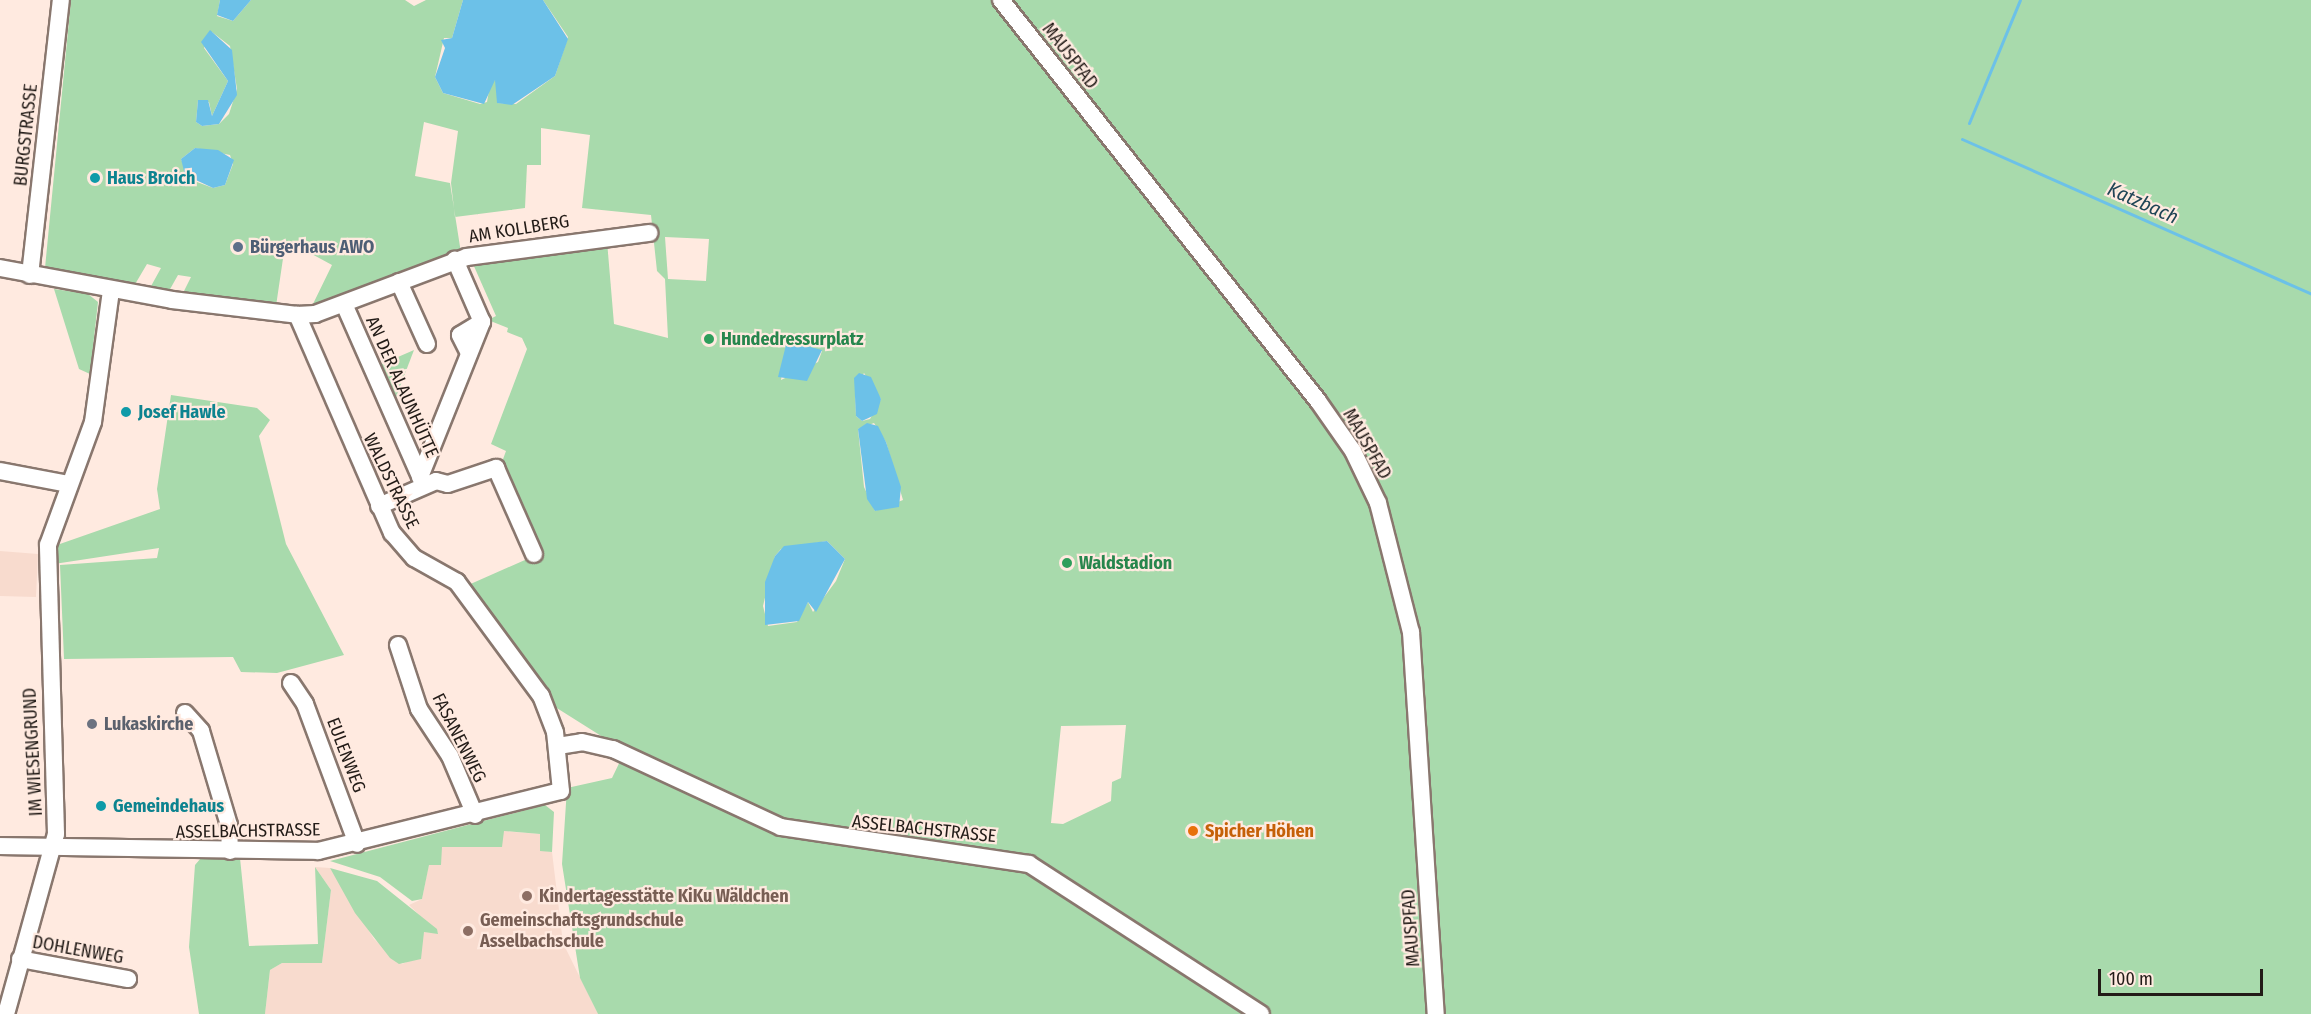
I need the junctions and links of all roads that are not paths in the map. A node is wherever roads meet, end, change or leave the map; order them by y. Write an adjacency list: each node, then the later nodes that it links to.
1 (61, 0): 6 (street, BURGSTRASSE)
2 (1001, 0): 31 (street, MAUSPFAD)
3 (649, 234): 4 (street, AM KOLLBERG)
4 (454, 260): 7 (street, AM KOLLBERG); 13 (street)
5 (0, 268): 6 (street)
6 (30, 275): 8 (street)
7 (399, 282): 9 (street, AM KOLLBERG); 11 (street)
8 (111, 290): 10 (street); 14 (street, IM WIESENGRUND)
9 (344, 304): 10 (street, AM KOLLBERG); 13 (street, AN DER ALAUNHÜTTE)
10 (297, 315): 15 (street, WALDSTRASSE)
11 (427, 344)
12 (0, 471): 14 (street)
13 (423, 481): 15 (street); 16 (street)
14 (68, 484): 25 (street, IM WIESENGRUND)
15 (379, 506): 20 (street, WALDSTRASSE)
16 (534, 554)
17 (398, 645): 22 (street, FASANENWEG)
18 (291, 683): 23 (street, EULENWEG)
19 (185, 713): 26 (street)
20 (558, 746): 21 (street, WALDSTRASSE); 30 (street, ASSELBACHSTRASSE)
21 (561, 791): 22 (street, ASSELBACHSTRASSE)
22 (475, 815): 23 (street, ASSELBACHSTRASSE)
23 (357, 844): 26 (street, ASSELBACHSTRASSE)
24 (0, 846): 25 (street, ASSELBACHSTRASSE)
25 (54, 846): 26 (street, ASSELBACHSTRASSE); 27 (street, IM WIESENGRUND)
26 (230, 851)
27 (20, 959): 28 (street, DOHLENWEG); 29 (street, IM WIESENGRUND)
28 (128, 979)
29 (6, 1014)
30 (1261, 1014)
31 (1436, 1014)

